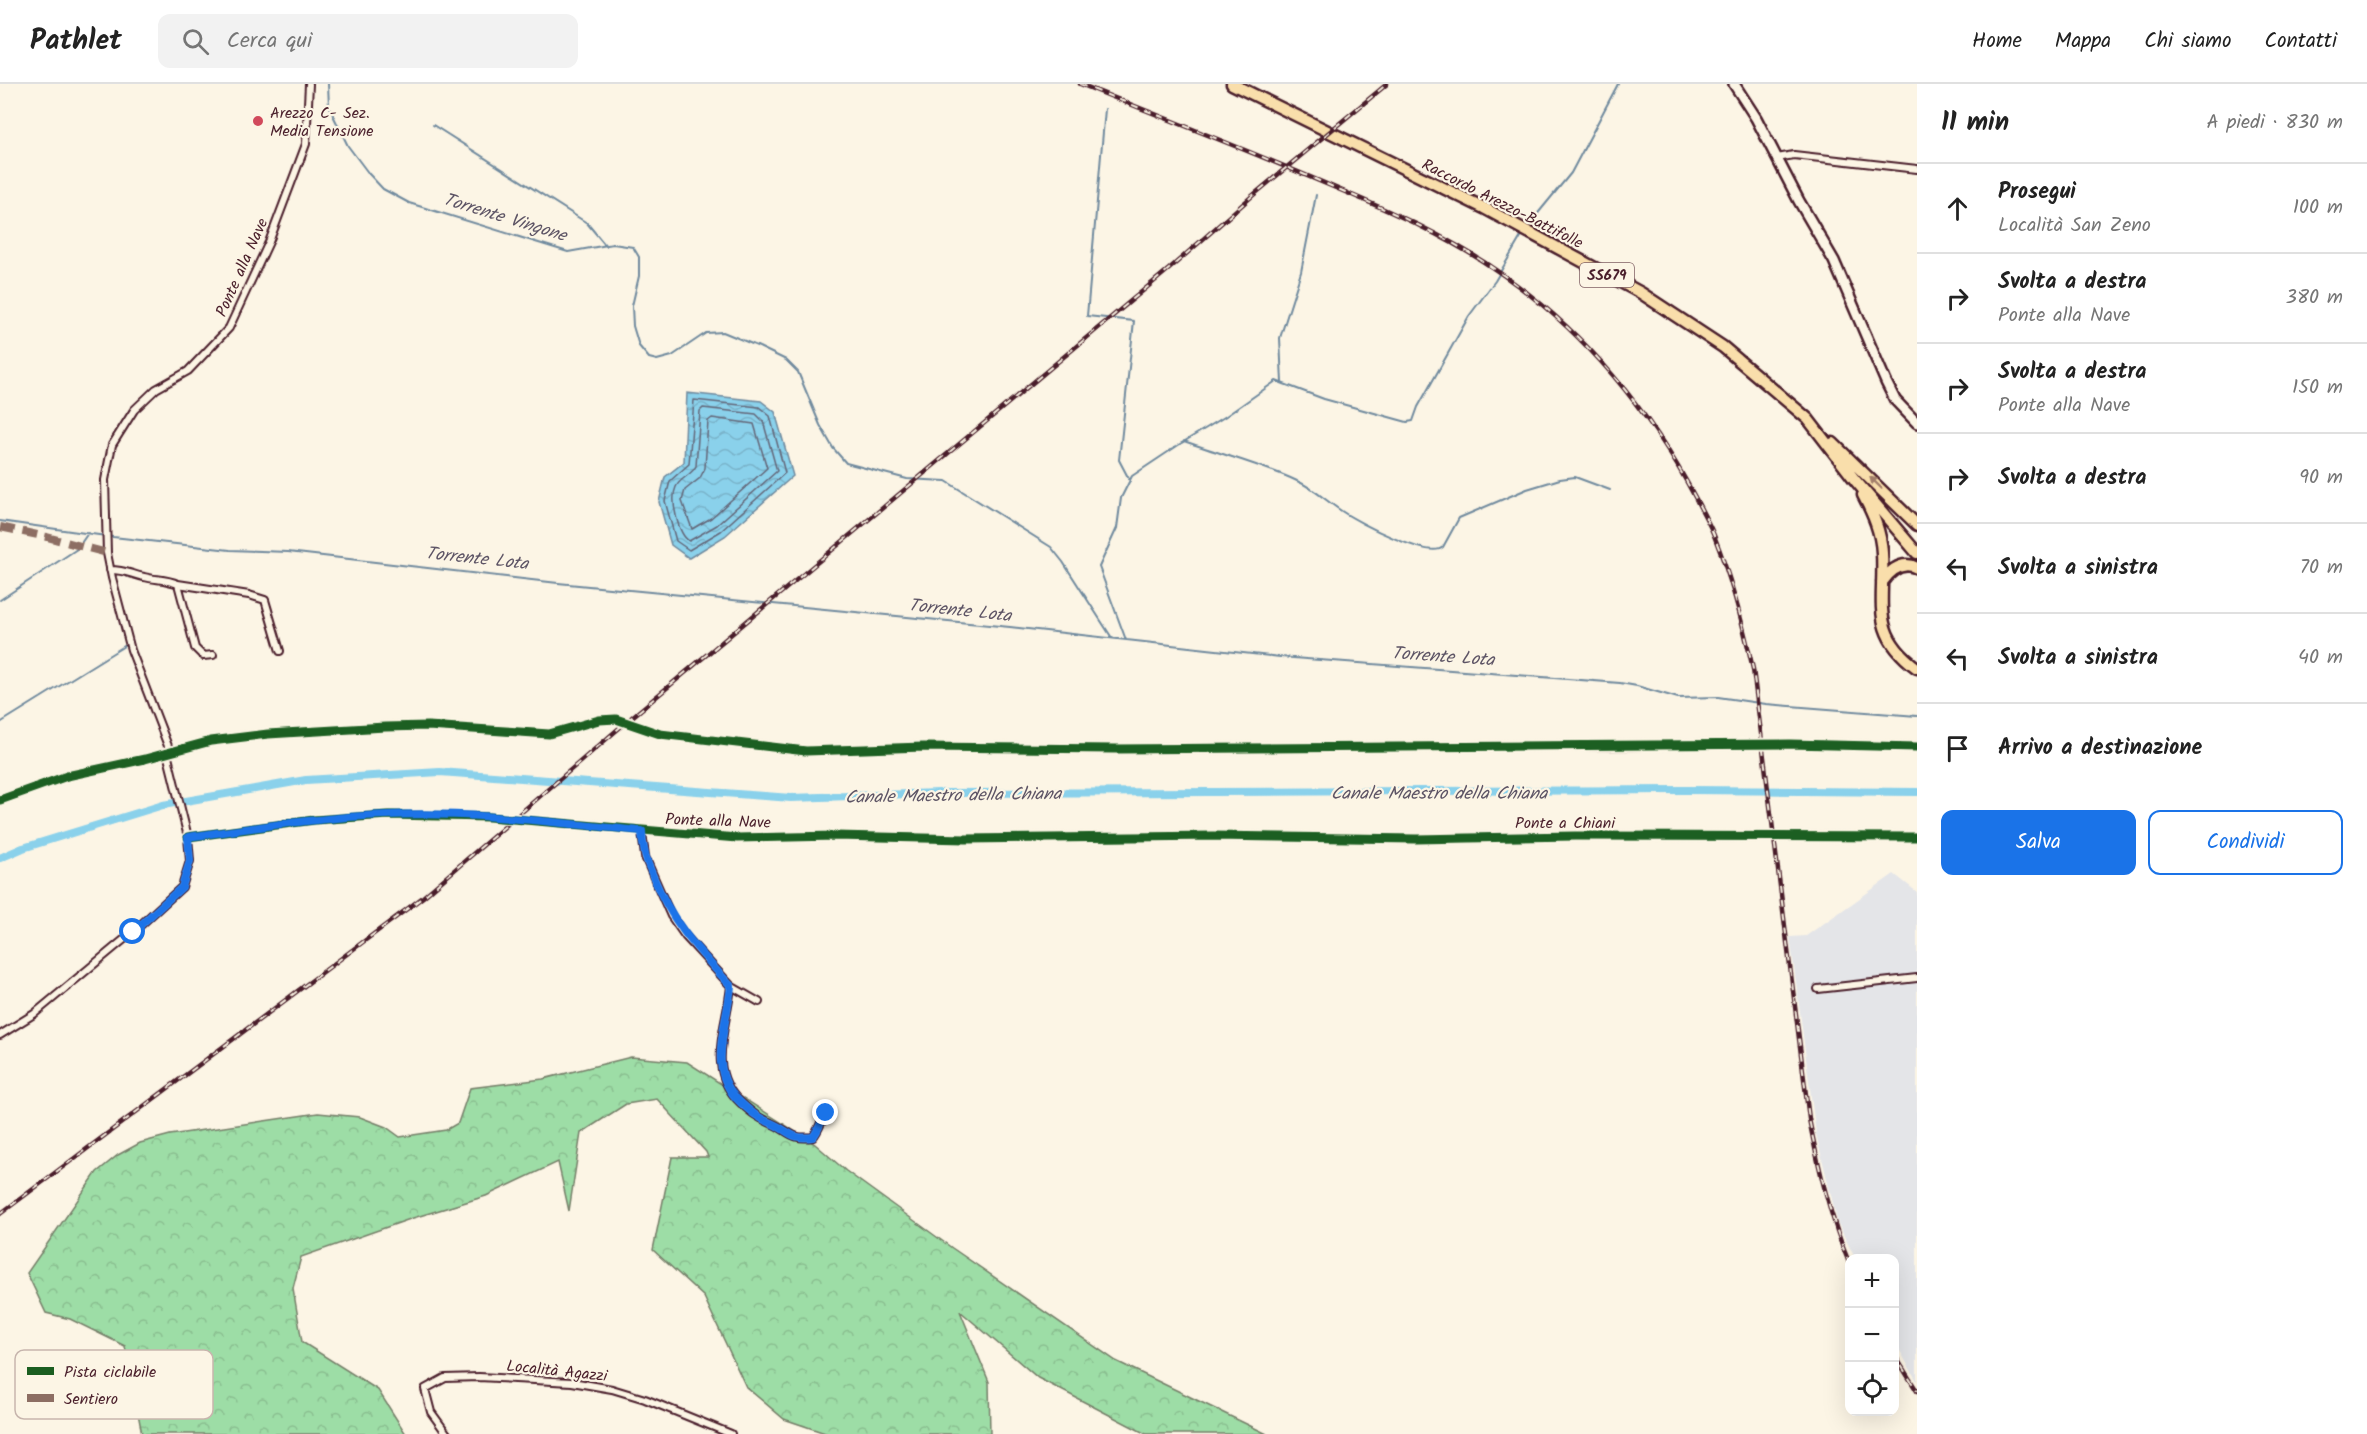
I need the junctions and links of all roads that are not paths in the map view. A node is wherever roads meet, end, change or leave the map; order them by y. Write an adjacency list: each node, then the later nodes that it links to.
1 (309, 84): 12 (street, Ponte alla Nave)
2 (1232, 84): 6 (main road, Raccordo Arezzo-Battifolle / SS679)
3 (1734, 84): 4 (main road)
4 (1777, 158): 5 (street); 7 (main road)
5 (1917, 169)
6 (1808, 419): 8 (main road, Raccordo Arezzo-Battifolle / SS679); 9 (main road, one-way to 6)
7 (1917, 423)
8 (1855, 480): 10 (main road, Raccordo Arezzo-Battifolle / SS679); 13 (main road)
9 (1917, 525)
10 (1917, 553)
11 (1917, 568): 13 (main road)
12 (110, 570): 14 (street); 21 (street, Ponte alla Nave)
13 (1881, 583): 17 (main road)
14 (178, 584): 15 (street); 16 (street)
15 (280, 651)
16 (213, 655)
17 (1917, 668)
18 (211, 741): 21 (street)
19 (1573, 747): 20 (street)
20 (1917, 747)
21 (167, 753): 22 (street); 24 (street, Ponte alla Nave)
22 (0, 800)
23 (642, 831): 24 (street, Ponte alla Nave); 25 (street, Ponte alla Nave); 28 (street, Ponte alla Nave)
24 (187, 834): 31 (street, Ponte alla Nave)
25 (1213, 837): 26 (street, Ponte a Chiani)
26 (1917, 837)
27 (1917, 978): 29 (street)
28 (731, 986): 30 (street, Ponte alla Nave); 32 (street)
29 (1818, 989)
30 (759, 1002)
31 (0, 1035)
32 (826, 1113)
33 (447, 1434): 34 (street, Località Agazzi)
34 (731, 1434)

